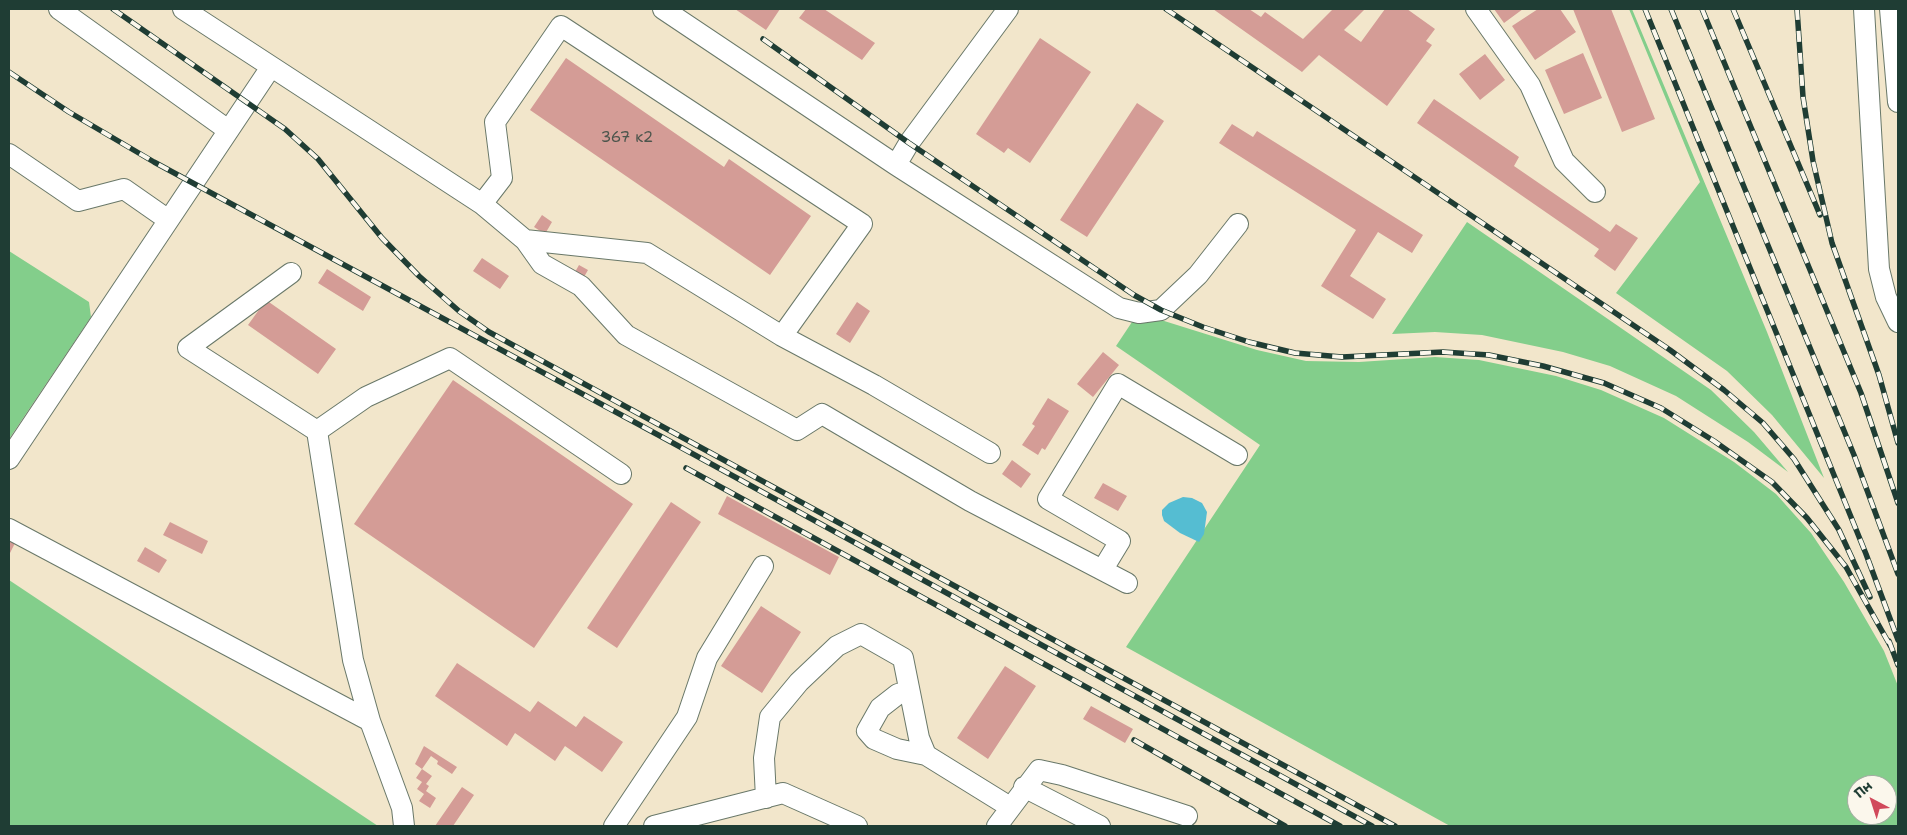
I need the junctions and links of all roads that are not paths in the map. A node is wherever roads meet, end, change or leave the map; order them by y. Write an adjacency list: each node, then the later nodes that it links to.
1 (59, 9): 10 (lane)
2 (183, 9): 8 (lane)
3 (663, 9): 12 (lane)
4 (1008, 9): 12 (lane)
5 (1476, 9): 13 (lane)
6 (1864, 9): 19 (lane)
7 (1890, 9): 9 (lane)
8 (270, 67): 10 (lane); 14 (lane)
9 (1898, 102)
10 (228, 130): 15 (lane)
11 (9, 154): 15 (lane)
12 (896, 166): 16 (lane)
13 (1595, 192)
14 (482, 204): 17 (lane); 20 (lane)
15 (167, 219): 24 (lane)
16 (1238, 224)
17 (525, 240): 20 (lane); 28 (lane)
18 (291, 273): 21 (lane)
19 (1898, 322)
20 (782, 336): 22 (lane)
21 (317, 431): 25 (lane); 31 (lane)
22 (990, 453)
23 (1237, 455): 28 (lane)
24 (9, 459)
25 (620, 474)
26 (9, 529): 31 (lane)
27 (763, 566): 39 (lane)
28 (1103, 569): 29 (lane)
29 (1126, 583)
30 (909, 691): 32 (lane); 32 (lane); 34 (lane)
31 (370, 721): 38 (lane)
32 (926, 755): 35 (lane)
33 (1024, 787): 35 (lane); 36 (lane); 43 (lane)
34 (766, 798): 37 (lane); 41 (lane)
35 (1010, 807): 42 (lane)
36 (1187, 816)
37 (685, 823): 40 (lane)
38 (404, 826)
39 (614, 826)
40 (654, 826)
41 (857, 826)
42 (997, 826)
43 (1100, 826)

